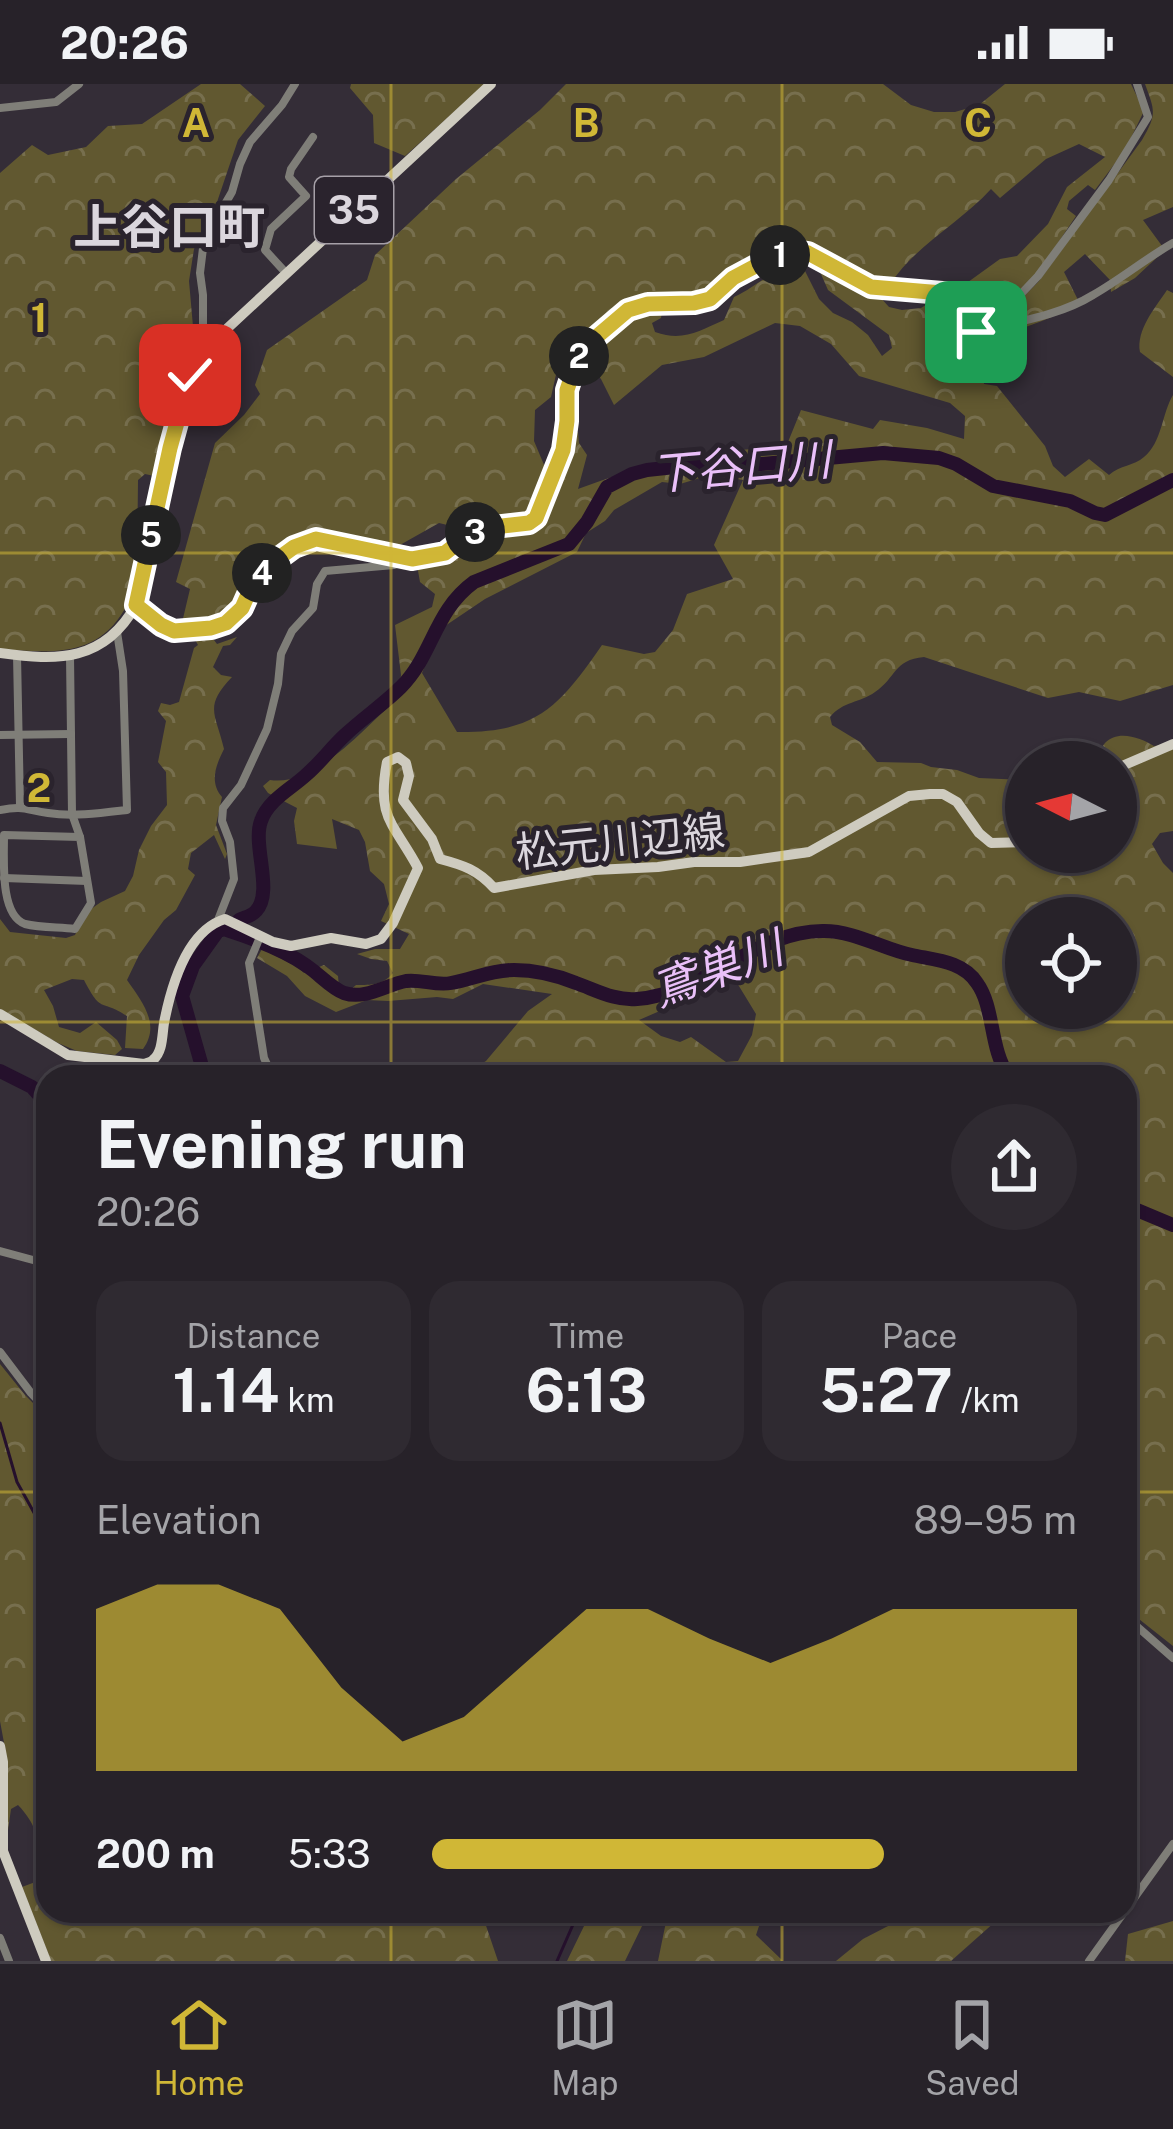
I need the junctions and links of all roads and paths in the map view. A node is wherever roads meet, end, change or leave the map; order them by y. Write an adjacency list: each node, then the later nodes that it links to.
1 (79, 84): 5 (street)
2 (295, 84): 10 (street)
3 (491, 84): 8 (main road, 35)
4 (1137, 84): 9 (street)
5 (0, 108)
6 (313, 137): 8 (street)
7 (1173, 243): 9 (street)
8 (286, 273): 10 (main road, 35)
9 (954, 294): 11 (street)
10 (204, 350): 12 (main road, 35)
11 (412, 559): 12 (street); 29 (street)
12 (136, 605): 13 (main road, 35)
13 (118, 632): 16 (main road, 35); 24 (street)
14 (0, 653): 15 (main road, 35)
15 (17, 655): 16 (main road, 35); 17 (street)
16 (70, 656): 18 (street)
17 (18, 734): 18 (street); 19 (street); 22 (street)
18 (71, 734): 24 (street)
19 (0, 735)
20 (1173, 744): 21 (main road)
21 (1137, 760)
22 (20, 806): 23 (street); 24 (street)
23 (0, 810)
24 (72, 814): 25 (street)
25 (80, 837): 27 (street); 28 (street)
26 (1005, 843): 30 (main road, 松元川辺線)
27 (4, 878): 28 (street); 28 (street)
28 (87, 881)
29 (222, 919): 30 (main road); 31 (main road)
30 (258, 941): 32 (street)
31 (0, 1014)
32 (267, 1065)
33 (0, 1251): 34 (street)
34 (36, 1261)
35 (0, 1352): 36 (street)
36 (36, 1399)
37 (1137, 1626): 38 (street)
38 (1173, 1658)
39 (0, 1746): 45 (main road)
40 (1173, 1844): 41 (street)
41 (1137, 1894)
42 (1116, 1923): 46 (street)
43 (0, 1938): 44 (street)
44 (9, 1961)
45 (46, 1961)
46 (1089, 1961)

